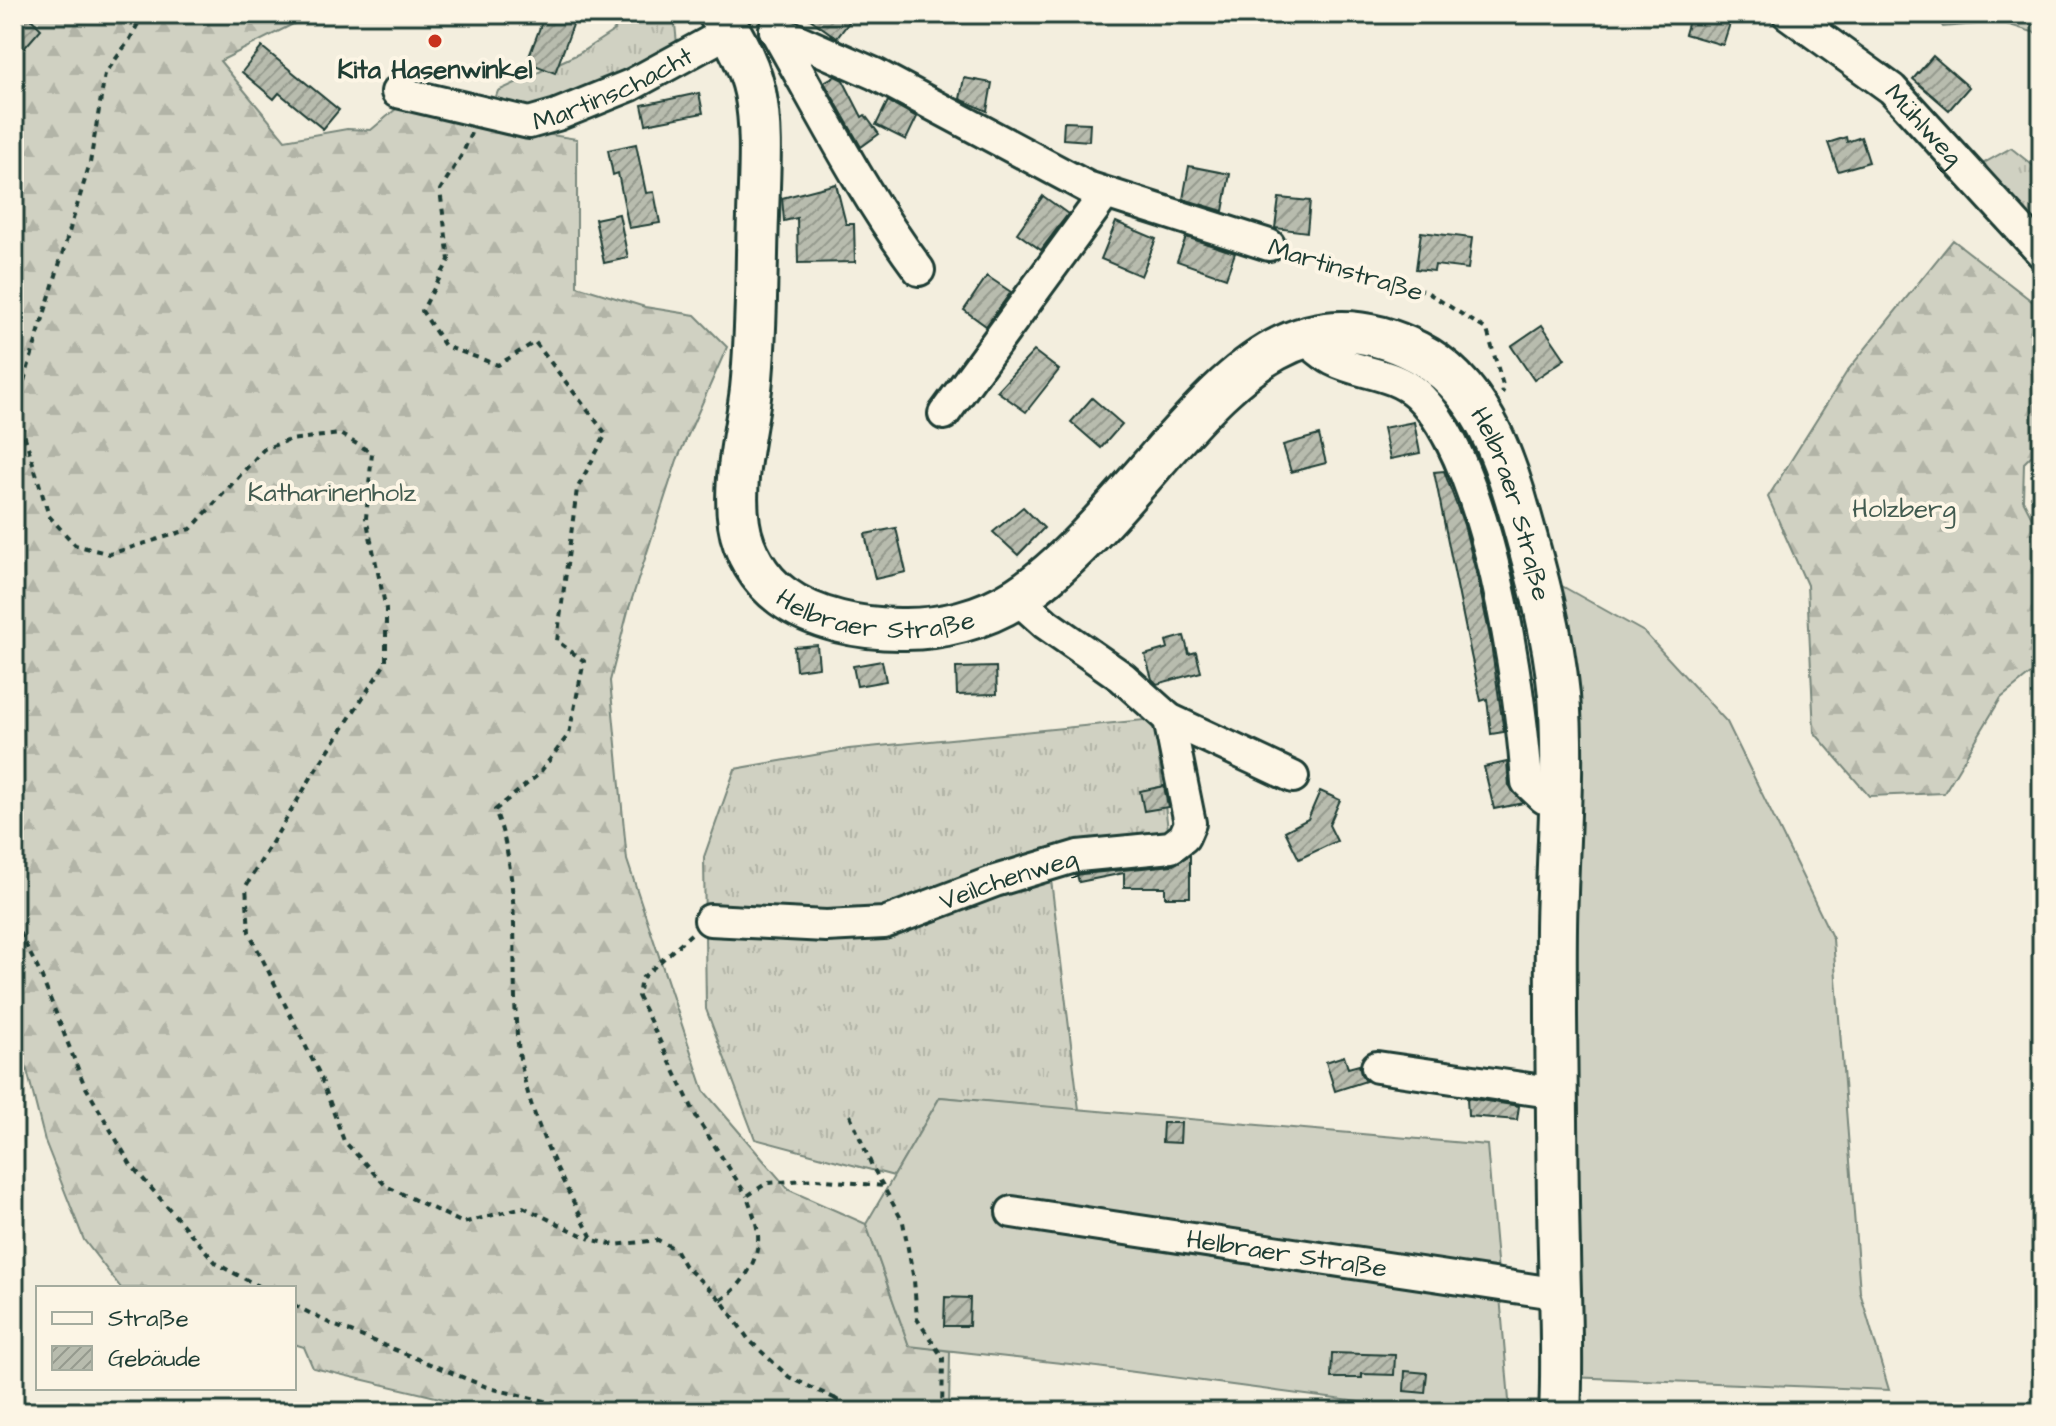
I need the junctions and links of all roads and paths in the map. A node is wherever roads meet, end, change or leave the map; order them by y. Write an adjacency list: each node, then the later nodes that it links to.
1 (143, 14): 12 (path)
2 (1788, 14): 9 (street, Mühlweg)
3 (782, 22): 4 (street); 7 (street, Martinstraße); 10 (street)
4 (730, 32): 6 (street, Martinschacht); 15 (main road, Helbraer Straße)
5 (397, 92): 6 (street, Martinschacht)
6 (478, 112): 27 (path)
7 (1105, 194): 8 (street, Martinstraße); 13 (street)
8 (1269, 245): 14 (path, Martinstraße)
9 (2042, 253)
10 (919, 270)
11 (1304, 338): 14 (main road, Helbraer Straße); 15 (main road, Helbraer Straße); 18 (street, Helbraer Straße)
12 (15, 404): 27 (path)
13 (944, 414)
14 (1485, 420): 18 (main road, Helbraer Straße)
15 (1017, 598): 16 (street)
16 (1169, 719): 17 (street); 19 (street, Veilchenweg)
17 (1293, 777)
18 (1562, 800): 22 (main road, Helbraer Straße)
19 (710, 920): 25 (path)
20 (14, 922): 28 (path)
21 (1377, 1067): 22 (street)
22 (1557, 1093): 29 (main road, Helbraer Straße)
23 (850, 1115): 24 (path)
24 (883, 1186): 25 (path); 37 (path)
25 (747, 1196): 30 (path)
26 (1012, 1212): 29 (street, Helbraer Straße)
27 (593, 1240): 30 (path)
28 (258, 1286)
29 (1561, 1294): 32 (main road, Helbraer Straße)
30 (721, 1300): 33 (path)
31 (296, 1306): 34 (path)
32 (1561, 1397)
33 (834, 1398): 35 (path); 36 (path)
34 (593, 1412)
35 (823, 1412)
36 (856, 1412)
37 (942, 1412)

